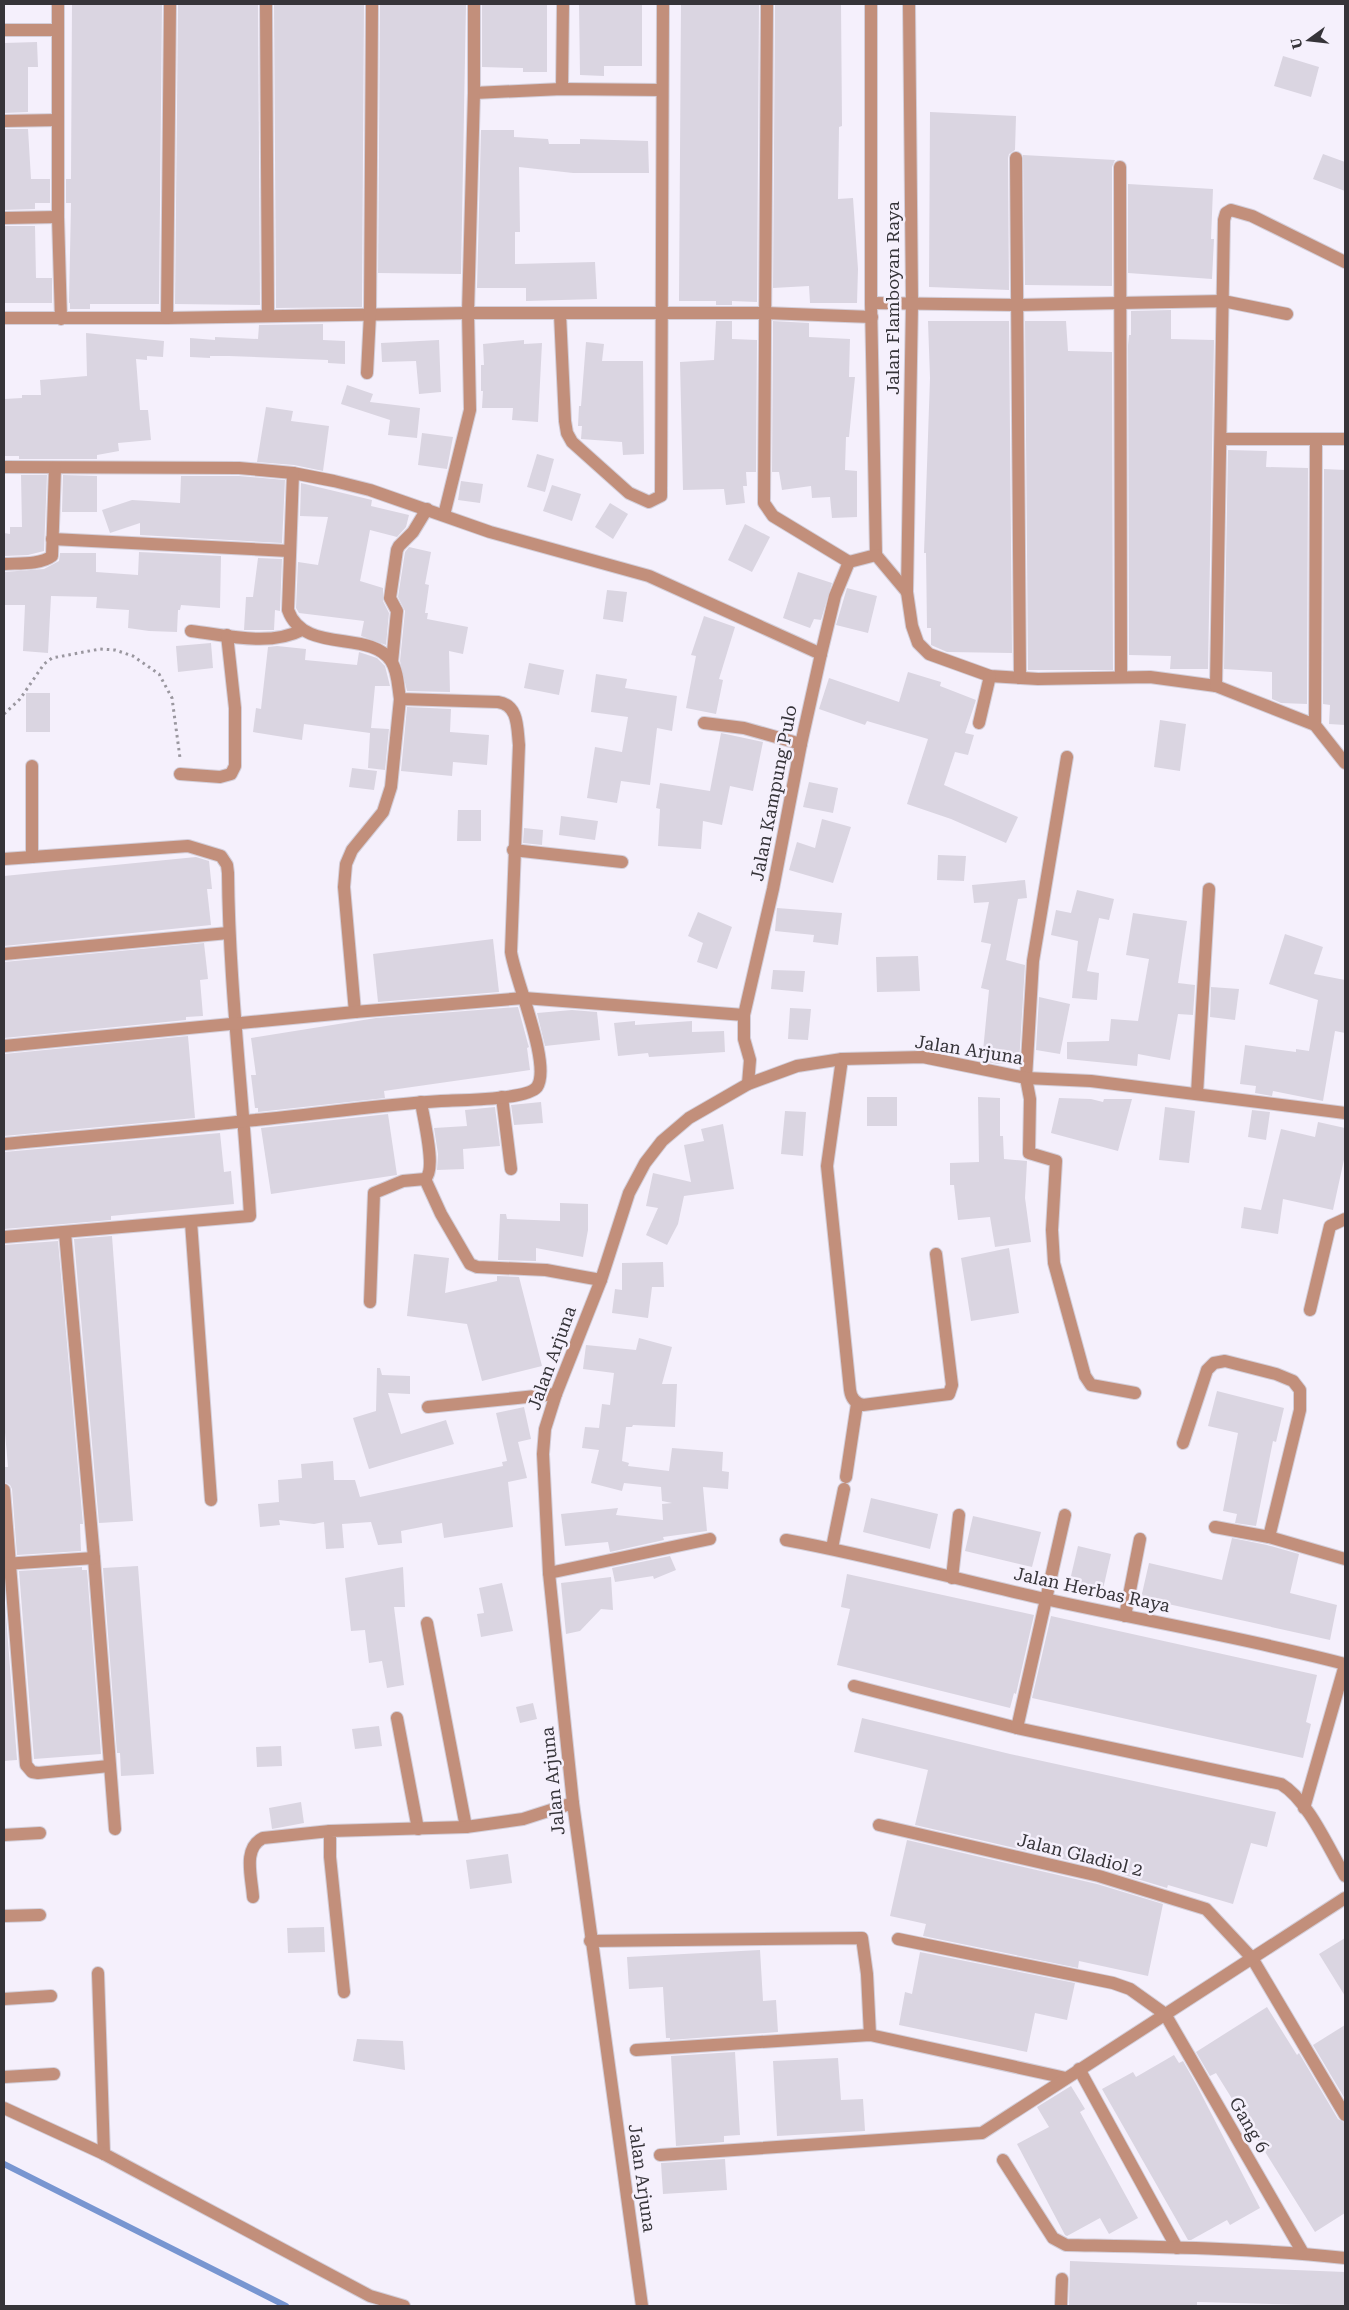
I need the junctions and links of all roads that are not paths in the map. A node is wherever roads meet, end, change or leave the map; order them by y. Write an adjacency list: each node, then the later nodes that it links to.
1 (58, 4): 12 (street)
2 (170, 4): 37 (street)
3 (266, 4): 34 (street)
4 (372, 4): 31 (street)
5 (474, 4): 15 (street)
6 (563, 4): 13 (street)
7 (663, 4): 14 (street)
8 (767, 4): 30 (street)
9 (871, 4): 24 (street, Jalan Flamboyan Raya)
10 (909, 4): 25 (street, Jalan Flamboyan Raya)
11 (4, 30): 12 (street)
12 (58, 30): 16 (street)
13 (562, 89): 14 (street); 15 (street)
14 (662, 90): 29 (street)
15 (474, 93): 28 (street)
16 (58, 120): 17 (street); 20 (street)
17 (4, 121)
18 (1016, 158): 27 (street)
19 (1120, 167): 26 (street)
20 (58, 217): 21 (street); 38 (street)
21 (4, 218)
22 (1345, 262): 23 (street)
23 (1223, 301): 26 (street); 33 (street); 40 (street)
24 (871, 303): 25 (street); 35 (street, Jalan Flamboyan Raya)
25 (912, 303): 27 (street); 53 (street, Jalan Flamboyan Raya)
26 (1122, 303): 27 (street); 60 (street)
27 (1017, 305): 61 (street)
28 (468, 312): 31 (street); 32 (street); 47 (street)
29 (662, 312): 30 (street); 32 (street); 32 (street)
30 (766, 313): 35 (street); 51 (street)
31 (370, 314): 34 (street); 39 (street)
32 (560, 314)
33 (1287, 314)
34 (268, 316): 37 (street)
35 (872, 317): 50 (street, Jalan Flamboyan Raya)
36 (4, 318): 38 (street)
37 (167, 318): 38 (street)
38 (61, 319)
39 (367, 373)
40 (1221, 439): 41 (street); 62 (street)
41 (1316, 439): 42 (street); 66 (street)
42 (1345, 439)
43 (4, 467): 44 (street)
44 (55, 468): 45 (street); 48 (street)
45 (293, 472): 46 (street); 49 (street)
46 (427, 509): 47 (street); 58 (street)
47 (444, 515): 57 (street)
48 (52, 539): 49 (street); 52 (street)
49 (289, 552): 54 (street)
50 (876, 555): 51 (street); 53 (street)
51 (849, 562): 57 (street, Jalan Kampung Pulo)
52 (4, 564)
53 (907, 592): 59 (street, Jalan Flamboyan Raya)
54 (302, 630): 56 (street); 58 (street)
55 (191, 631): 56 (street)
56 (227, 635): 71 (street)
57 (821, 654): 67 (street, Jalan Kampung Pulo)
58 (392, 662): 63 (street)
59 (990, 676): 61 (street, Jalan Flamboyan Raya); 65 (street)
60 (1121, 676): 61 (street, Jalan Flamboyan Raya); 62 (street, Jalan Flamboyan Raya)
61 (1020, 678)
62 (1216, 686): 66 (street, Jalan Flamboyan Raya)
63 (400, 699): 72 (street); 80 (street)
64 (704, 723): 67 (street)
65 (979, 723)
66 (1315, 725): 69 (street)
67 (801, 744): 81 (street, Jalan Kampung Pulo)
68 (1067, 757): 87 (street)
69 (1345, 764)
70 (32, 766): 73 (street)
71 (180, 774)
72 (513, 850): 75 (street); 79 (street)
73 (32, 857): 74 (street); 77 (street)
74 (4, 859)
75 (622, 862)
76 (1208, 889): 89 (street)
77 (228, 933): 78 (street); 82 (street)
78 (4, 954)
79 (524, 998): 80 (street); 81 (street); 90 (street)
80 (355, 1012): 82 (street)
81 (744, 1015): 85 (street, Jalan Kampung Pulo)
82 (234, 1024): 83 (street); 93 (street)
83 (4, 1046)
84 (842, 1059): 86 (street, Jalan Arjuna); 87 (street, Jalan Arjuna); 107 (street)
85 (750, 1060): 86 (street, Jalan Kampung Pulo); 88 (street, Jalan Kampung Pulo)
86 (763, 1077): 88 (street, Jalan Arjuna)
87 (1026, 1078): 89 (street, Jalan Arjuna); 105 (street)
88 (748, 1084): 102 (street, Jalan Arjuna)
89 (1197, 1094): 92 (street, Jalan Arjuna)
90 (502, 1097): 91 (street); 95 (street)
91 (421, 1102): 93 (street); 96 (street)
92 (1345, 1113)
93 (245, 1122): 94 (street); 98 (street)
94 (4, 1144)
95 (511, 1169)
96 (426, 1179): 102 (street); 103 (street)
97 (1345, 1219): 104 (street)
98 (191, 1222): 99 (street); 111 (street)
99 (66, 1233): 100 (street); 120 (street)
100 (4, 1237)
101 (936, 1254): 107 (street)
102 (601, 1280): 106 (street, Jalan Arjuna)
103 (370, 1302)
104 (1310, 1310)
105 (1135, 1393)
106 (556, 1394): 108 (street); 123 (street, Jalan Arjuna)
107 (857, 1404): 119 (street)
108 (428, 1407)
109 (1183, 1443): 115 (street)
110 (4, 1490): 122 (street)
111 (212, 1500)
112 (959, 1515): 124 (street)
113 (1065, 1515): 125 (street)
114 (1215, 1527): 115 (street)
115 (1269, 1537): 121 (street)
116 (710, 1539): 123 (street)
117 (1140, 1539): 126 (street)
118 (786, 1540): 119 (street, Jalan Herbas Raya)
119 (832, 1548): 124 (street, Jalan Herbas Raya)
120 (94, 1558): 122 (street); 132 (street)
121 (1345, 1560)
122 (7, 1564): 132 (street)
123 (549, 1573): 133 (street, Jalan Arjuna)
124 (952, 1578): 125 (street, Jalan Herbas Raya)
125 (1046, 1600): 126 (street, Jalan Herbas Raya); 131 (street)
126 (1125, 1616): 128 (street, Jalan Herbas Raya)
127 (427, 1623): 136 (street)
128 (1345, 1664): 134 (street)
129 (854, 1686): 131 (street)
130 (397, 1718): 138 (street)
131 (1017, 1728): 134 (street)
132 (109, 1766): 137 (street)
133 (573, 1804): 136 (street); 148 (street, Jalan Arjuna)
134 (1304, 1808): 142 (street)
135 (879, 1825): 149 (street, Jalan Gladiol 2)
136 (466, 1827): 138 (street)
137 (115, 1829)
138 (418, 1829): 139 (street)
139 (330, 1831): 143 (street); 151 (street)
140 (40, 1833): 141 (street)
141 (4, 1835)
142 (1345, 1876)
143 (253, 1897)
144 (1345, 1898): 149 (street)
145 (40, 1914): 146 (street)
146 (4, 1916)
147 (898, 1939): 154 (street)
148 (590, 1941): 155 (street); 171 (street, Jalan Arjuna)
149 (1252, 1958): 154 (street); 162 (street, Jalan Gladiol 2)
150 (98, 1973): 163 (street)
151 (344, 1992)
152 (51, 1996): 153 (street)
153 (4, 1999)
154 (1165, 2014): 157 (street); 167 (street, Gang 6)
155 (870, 2035): 156 (street); 160 (street)
156 (636, 2050)
157 (1079, 2069): 160 (street); 166 (street)
158 (54, 2074): 159 (street)
159 (4, 2077)
160 (1066, 2078): 164 (street)
161 (4, 2108): 163 (street)
162 (1345, 2115)
163 (104, 2154): 170 (street)
164 (660, 2155)
165 (1003, 2160): 166 (street)
166 (1177, 2248): 167 (street)
167 (1303, 2253): 168 (street)
168 (1345, 2258)
169 (1062, 2279): 172 (street)
170 (404, 2306)
171 (642, 2306)
172 (1061, 2306)

